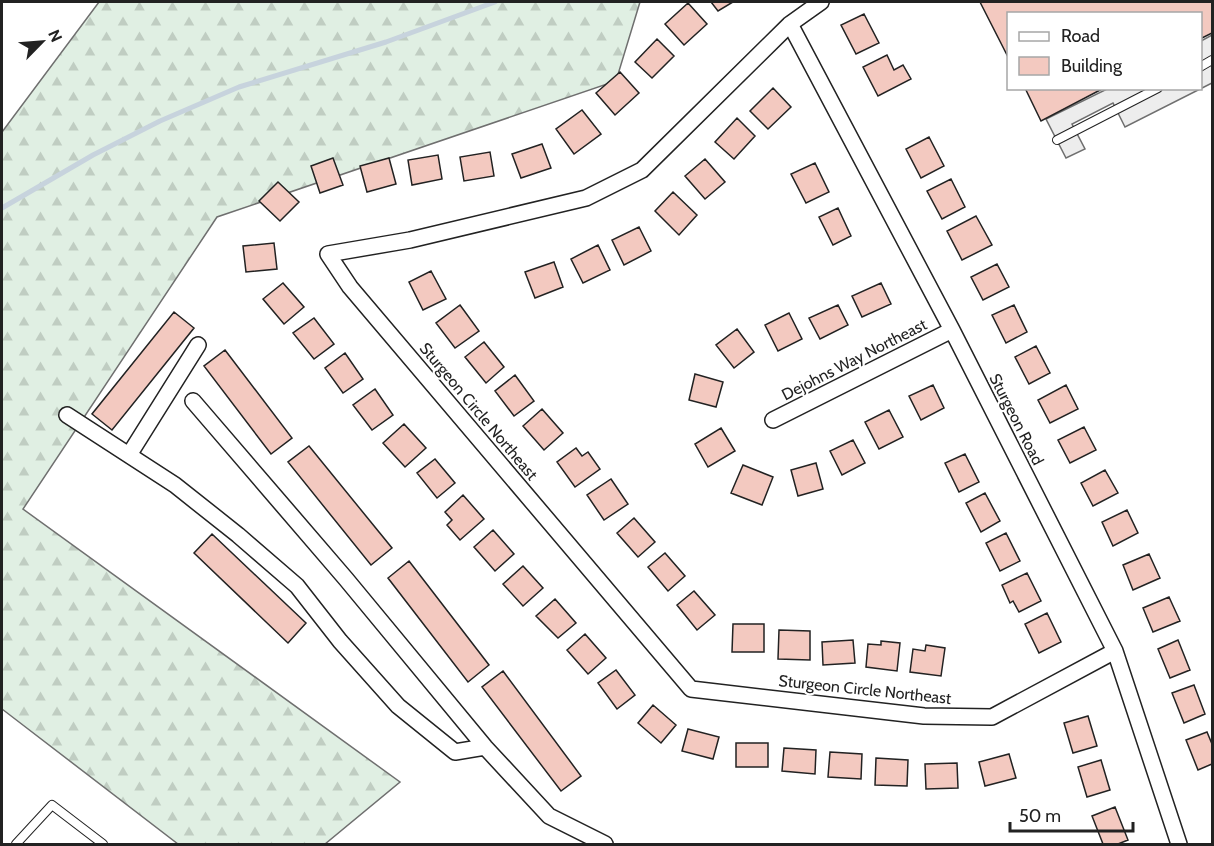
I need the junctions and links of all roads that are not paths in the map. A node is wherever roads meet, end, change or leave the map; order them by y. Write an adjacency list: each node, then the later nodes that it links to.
1 (821, 2): 2 (street, Sturgeon Circle Northeast)
2 (790, 24): 5 (street, Sturgeon Road); 11 (street, Sturgeon Circle Northeast)
3 (1154, 90): 4 (lane)
4 (1057, 140)
5 (952, 330): 9 (street, Dejohns Way Northeast); 11 (street, Sturgeon Road)
6 (198, 345): 10 (street)
7 (193, 401): 12 (street)
8 (67, 415): 10 (street)
9 (773, 420)
10 (129, 456): 12 (street)
11 (1115, 651): 16 (street, Sturgeon Road)
12 (484, 747): 15 (street)
13 (16, 844): 14 (lane)
14 (102, 844)
15 (605, 844)
16 (1179, 844)

